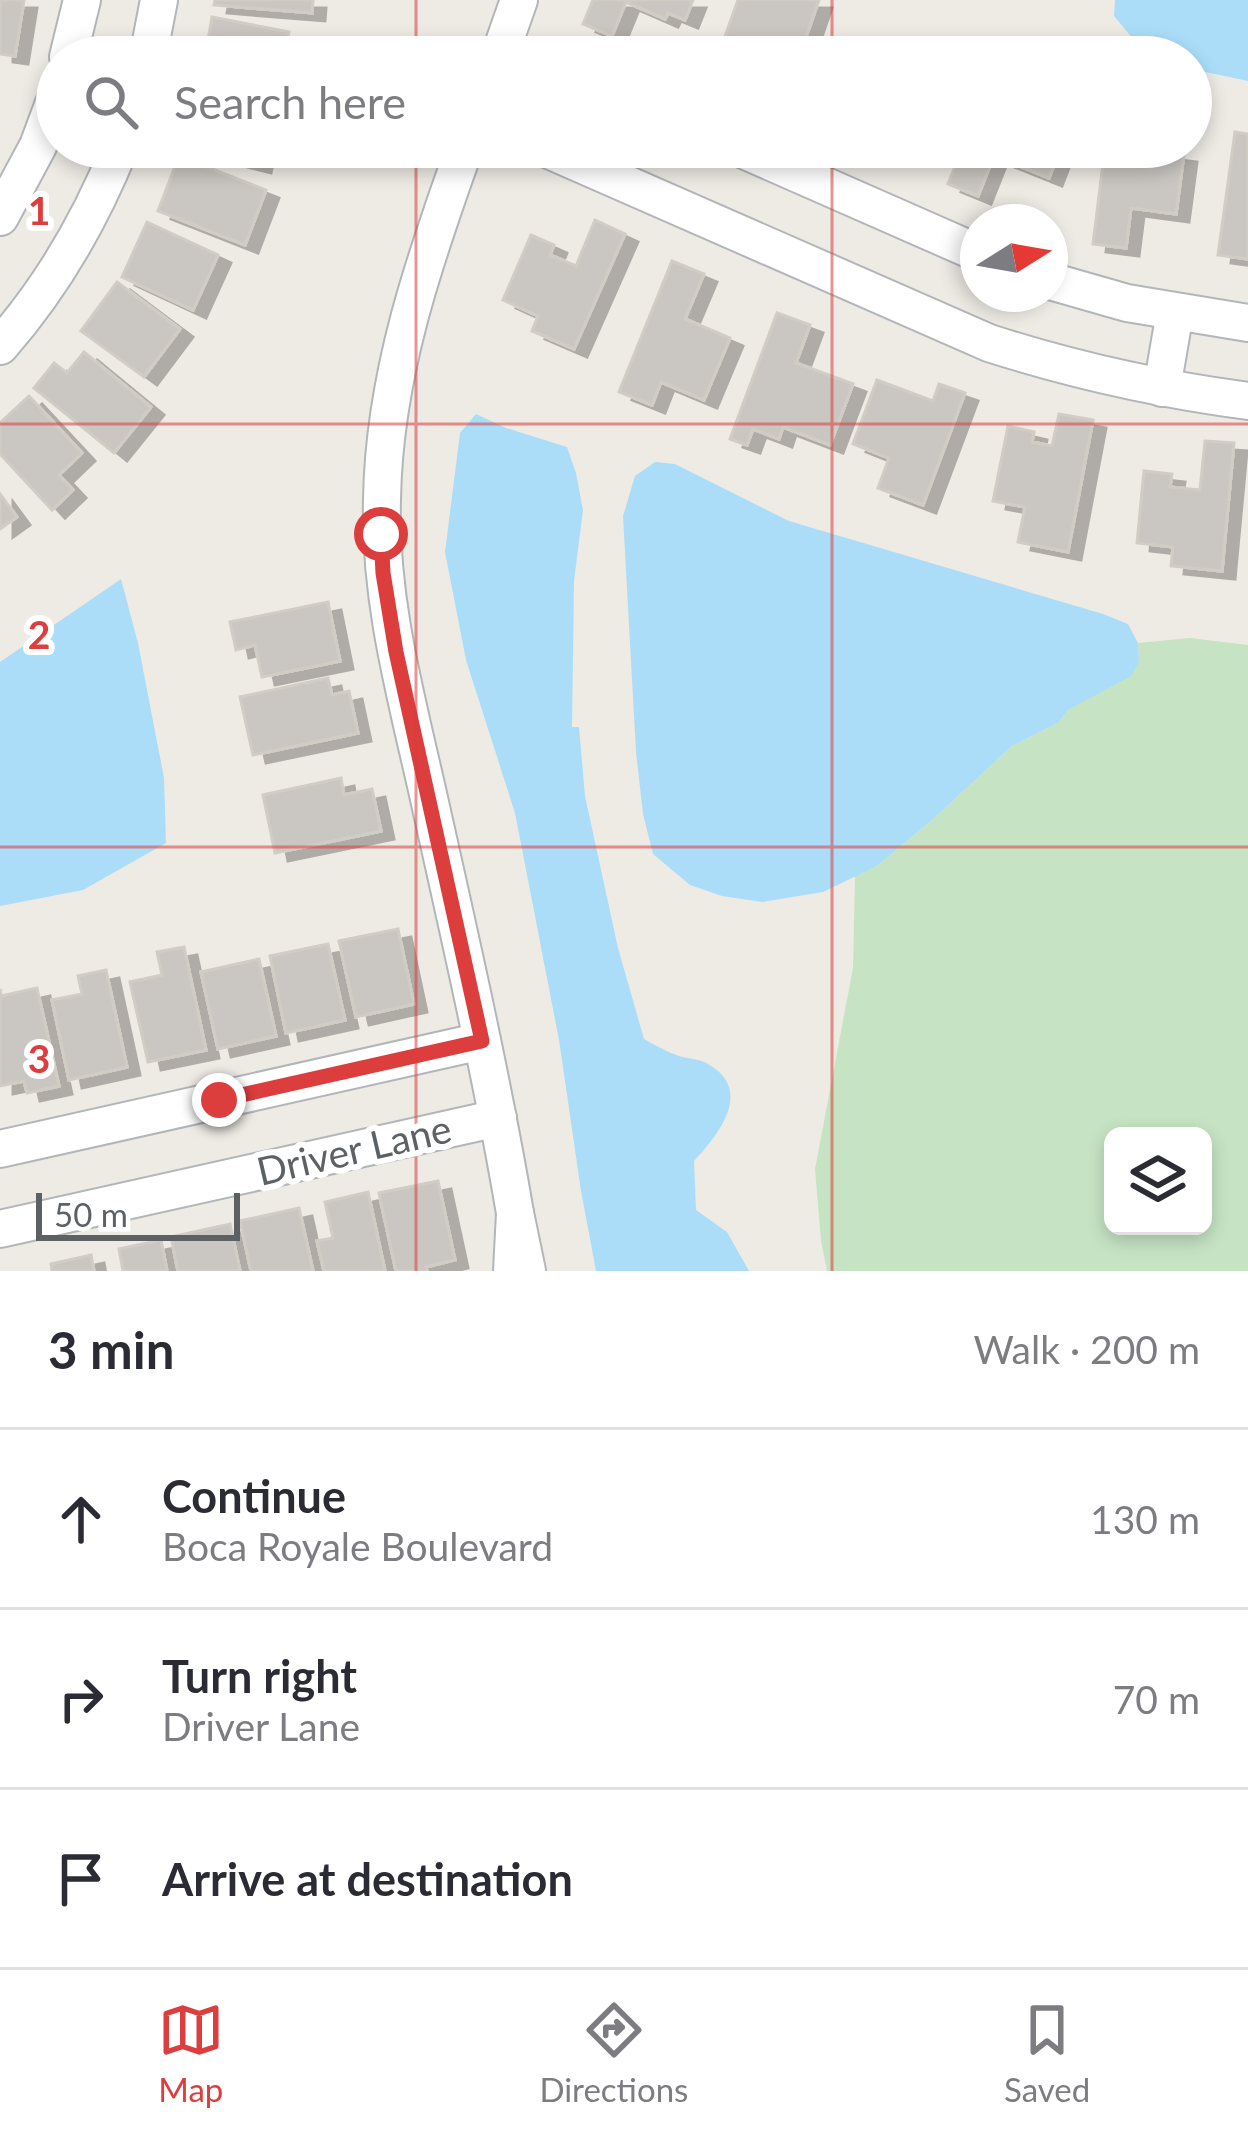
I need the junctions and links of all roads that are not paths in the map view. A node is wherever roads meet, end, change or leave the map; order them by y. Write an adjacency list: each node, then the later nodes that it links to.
1 (82, 0): 4 (street)
2 (159, 0): 5 (street)
3 (519, 0): 6 (street)
4 (73, 36)
5 (152, 36)
6 (514, 36)
7 (36, 149): 12 (street)
8 (109, 168): 17 (street)
9 (458, 168): 20 (street)
10 (590, 168): 18 (street)
11 (784, 168): 13 (street)
12 (0, 217)
13 (960, 245)
14 (1068, 286): 15 (street)
15 (1175, 311): 16 (street); 18 (street)
16 (1248, 323)
17 (0, 346)
18 (1162, 388): 19 (street)
19 (1248, 401)
20 (482, 1041): 21 (street); 22 (street, Driver Lane)
21 (498, 1118): 23 (street); 24 (street, Driver Lane)
22 (0, 1149)
23 (515, 1213): 25 (street); 26 (street)
24 (0, 1229)
25 (512, 1271)
26 (526, 1271)

